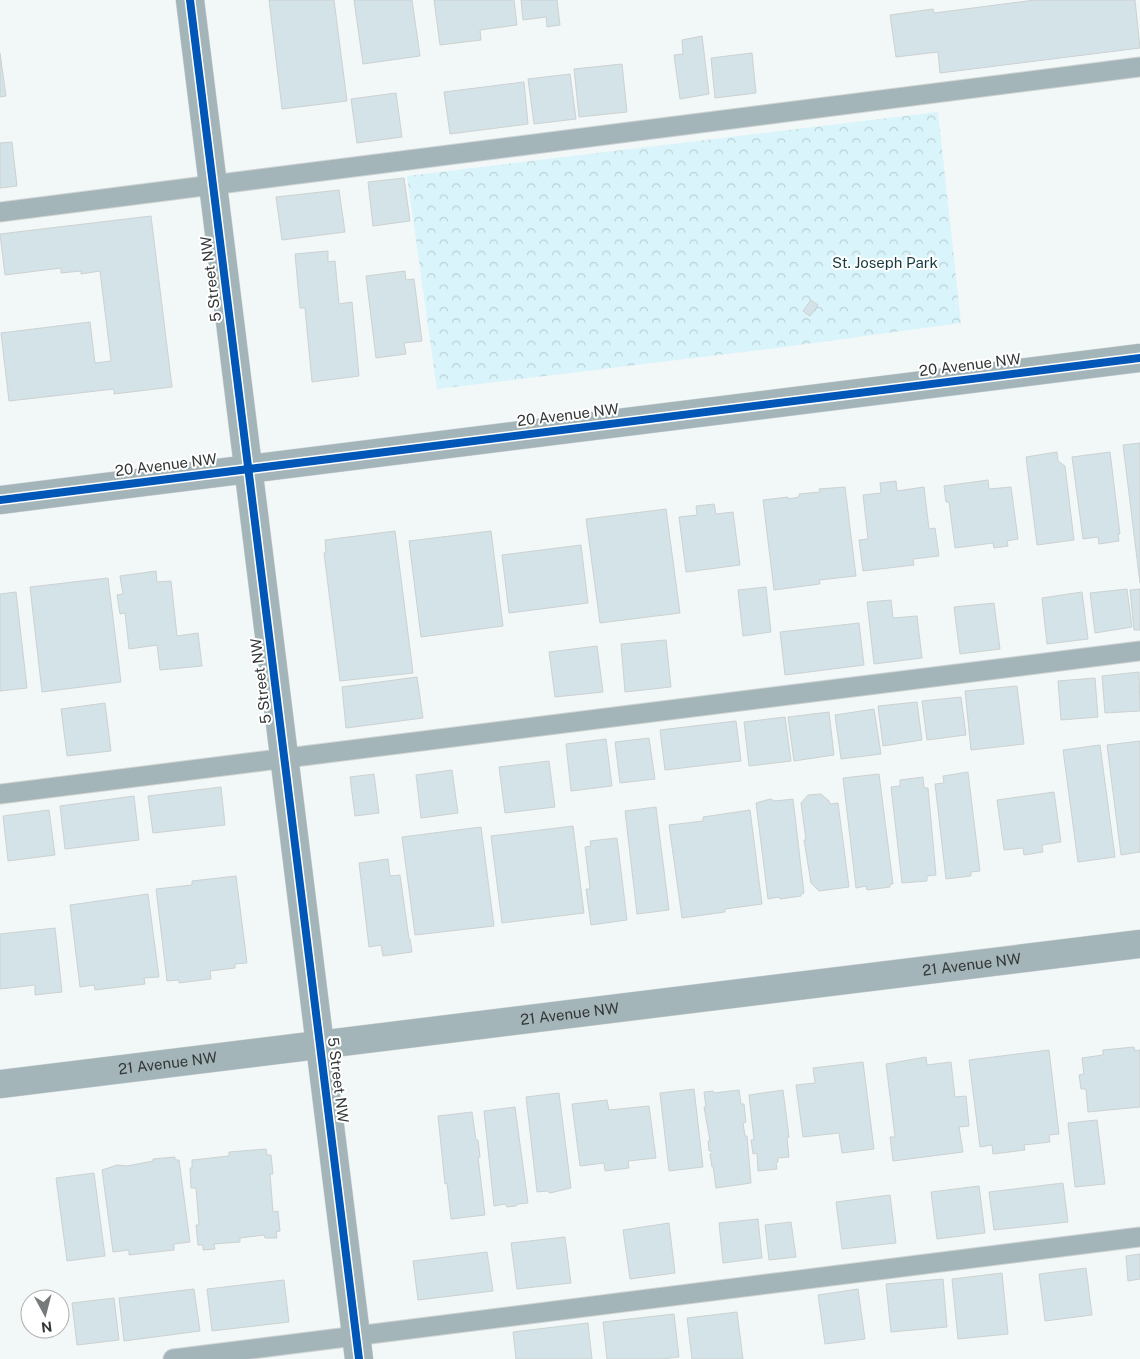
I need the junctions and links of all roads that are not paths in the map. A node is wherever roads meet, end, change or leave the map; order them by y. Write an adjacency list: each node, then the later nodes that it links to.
1 (190, 0): 3 (street, 5 Street NW)
2 (1140, 66): 3 (lane)
3 (214, 185): 4 (lane); 6 (street, 5 Street NW)
4 (0, 212)
5 (1140, 358): 6 (street, 20 Avenue NW)
6 (248, 469): 7 (street, 20 Avenue NW); 9 (street, 5 Street NW)
7 (0, 500)
8 (1140, 651): 9 (lane)
9 (284, 759): 10 (lane); 12 (street, 5 Street NW)
10 (0, 794)
11 (1140, 944): 12 (street, 21 Avenue NW)
12 (320, 1044): 13 (street, 21 Avenue NW); 15 (street, 5 Street NW)
13 (0, 1084)
14 (1140, 1237): 15 (lane)
15 (358, 1348): 16 (lane)
16 (174, 1359)

